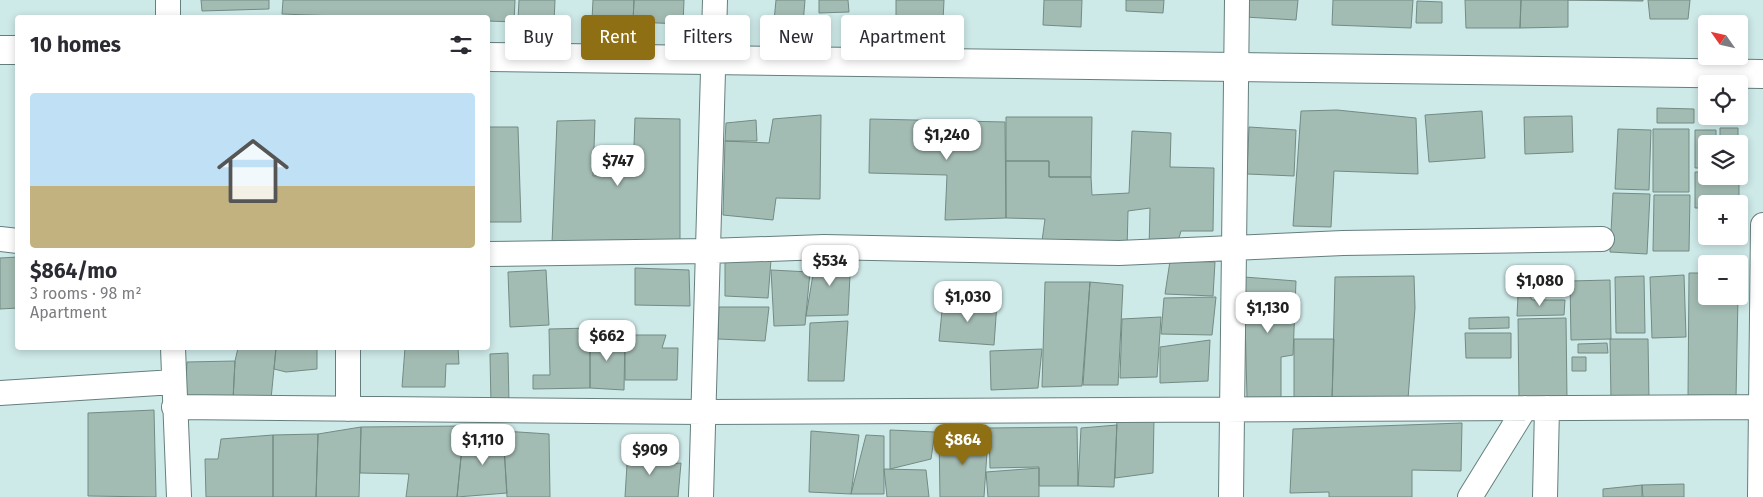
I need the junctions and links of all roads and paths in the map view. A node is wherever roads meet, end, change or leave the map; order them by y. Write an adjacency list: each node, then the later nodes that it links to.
1 (168, 0): 4 (street)
2 (715, 0): 5 (street)
3 (1238, 0): 11 (street)
4 (168, 15)
5 (714, 15)
6 (0, 50): 7 (street)
7 (15, 50)
8 (490, 57): 9 (street)
9 (665, 59)
10 (713, 60): 11 (street); 18 (street)
11 (1236, 67): 12 (street); 17 (street)
12 (1763, 74)
13 (1763, 225): 25 (street)
14 (0, 239): 16 (street)
15 (1602, 239): 17 (street)
16 (15, 241)
17 (1234, 246): 18 (street); 28 (street)
18 (708, 251): 19 (street); 29 (street)
19 (490, 254)
20 (173, 350): 22 (street)
21 (348, 350): 27 (street)
22 (174, 382): 23 (street); 24 (street)
23 (0, 393)
24 (174, 407): 27 (street); 30 (street)
25 (1762, 407): 26 (street); 35 (street)
26 (1536, 408): 28 (street); 33 (street); 34 (street)
27 (348, 409): 29 (street)
28 (1232, 410): 29 (street); 32 (street)
29 (703, 412): 31 (street)
30 (179, 497)
31 (701, 497)
32 (1231, 497)
33 (1470, 497)
34 (1545, 497)
35 (1760, 497)

